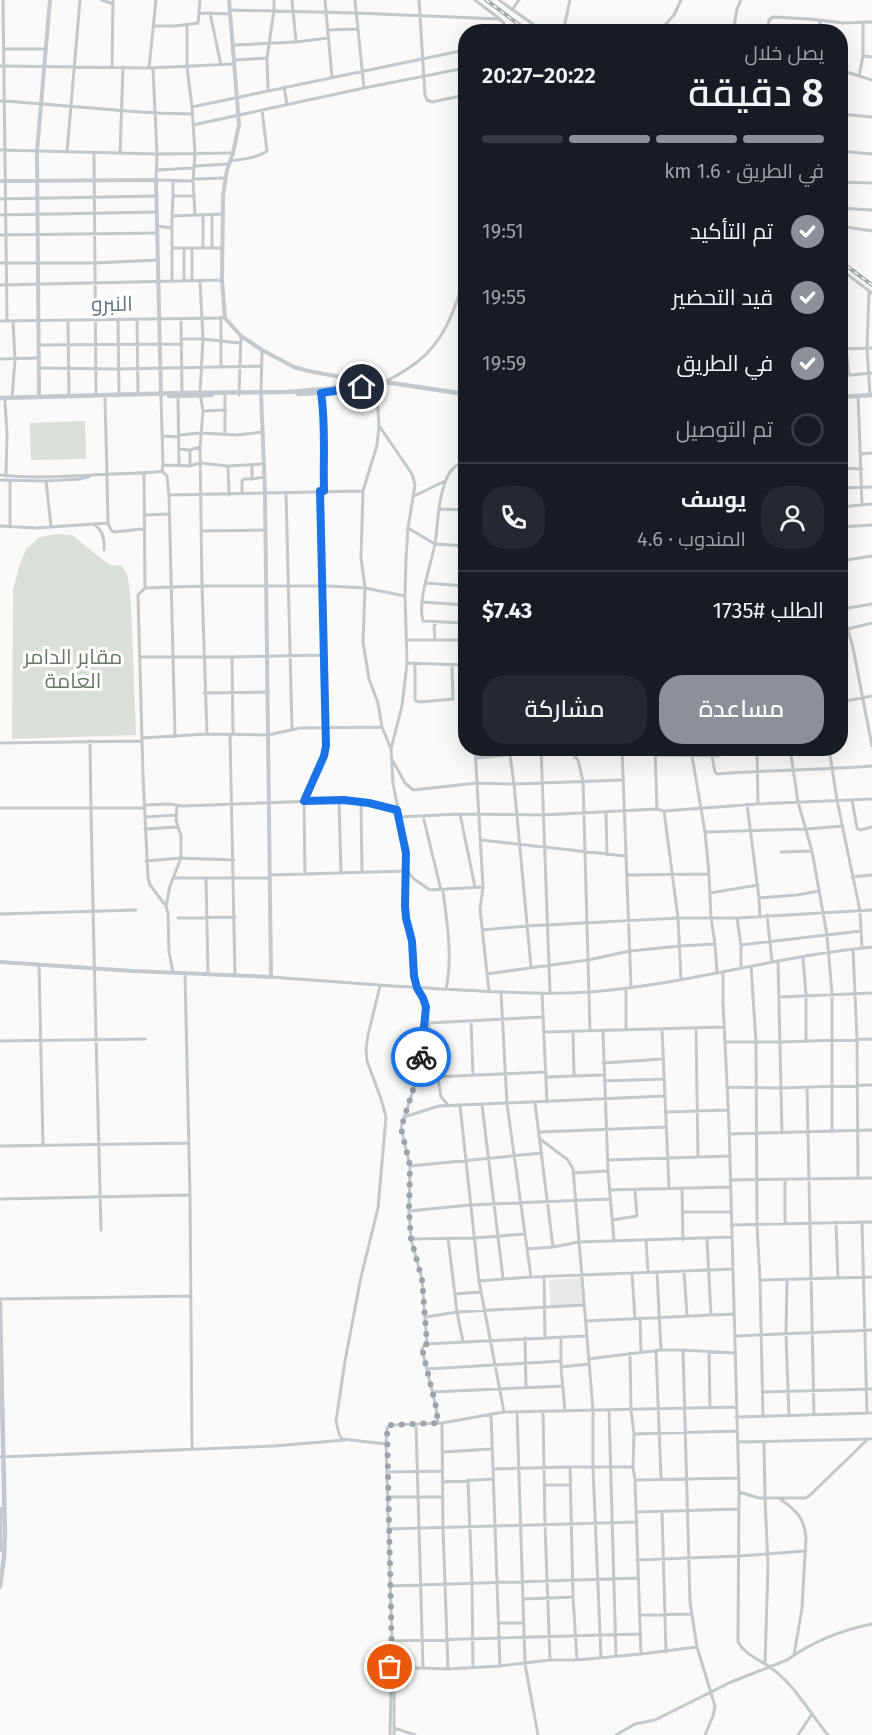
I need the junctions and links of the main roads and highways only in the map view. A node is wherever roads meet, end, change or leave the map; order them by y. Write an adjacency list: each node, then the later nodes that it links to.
1 (371, 384): 2 (main road); 2 (main road); 3 (main road)
2 (287, 393): 4 (main road)
3 (458, 393)
4 (160, 395): 7 (main road); 7 (main road)
5 (871, 395): 6 (main road)
6 (848, 396)
7 (2, 400)
8 (0, 1301): 9 (main road)
9 (1, 1404): 10 (main road)
10 (1, 1457): 13 (main road)
11 (0, 1509): 12 (main road)
12 (0, 1550)
13 (0, 1587)

